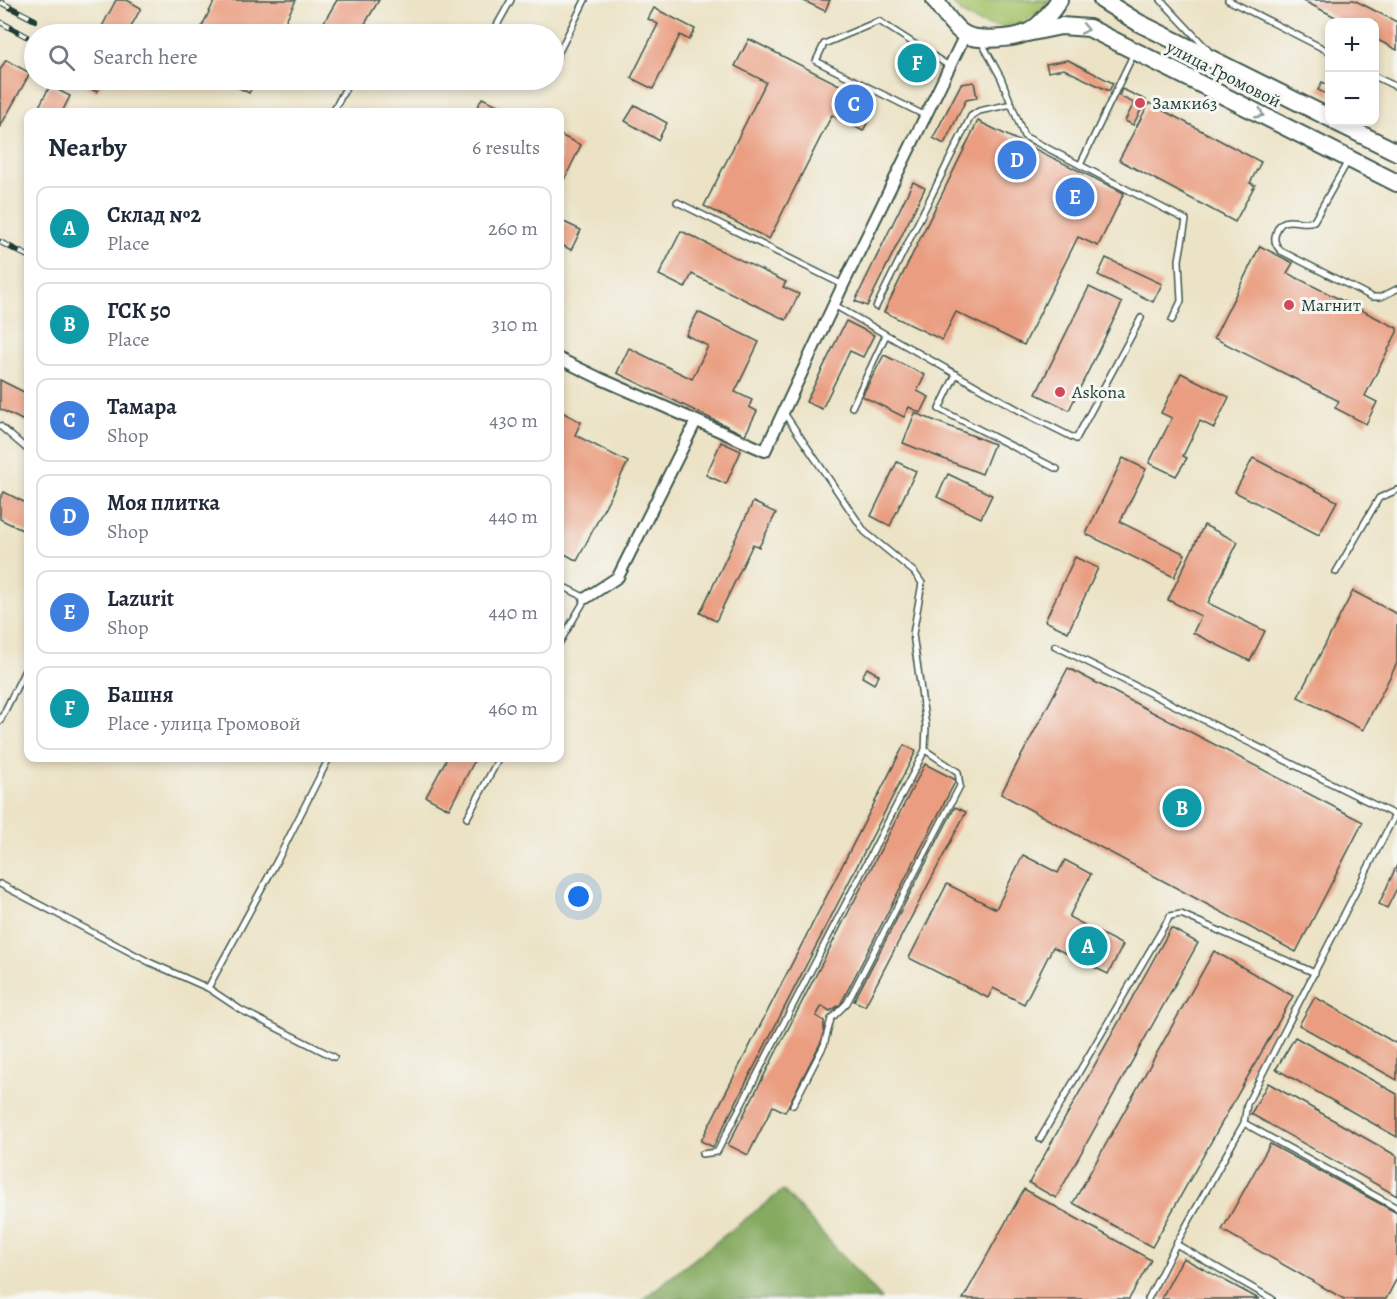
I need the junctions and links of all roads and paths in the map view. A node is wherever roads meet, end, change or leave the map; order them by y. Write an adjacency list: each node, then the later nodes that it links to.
1 (511, 0): 8 (lane)
2 (585, 0): 11 (lane)
3 (935, 0): 10 (main road)
4 (1059, 0): 9 (main road)
5 (1102, 0): 14 (main road, улица Громовой)
6 (1161, 0): 14 (lane)
7 (1228, 0): 12 (lane)
8 (498, 24)
9 (1028, 33): 10 (main road, улица Громовой); 13 (main road, улица Громовой, one-way to 13)
10 (972, 36): 15 (street); 19 (lane)
11 (564, 42)
12 (1325, 50)
13 (1135, 51): 25 (main road, улица Громовой, one-way to 25); 26 (lane)
14 (1221, 64): 22 (main road, улица Громовой)
15 (950, 67): 21 (street); 21 (lane)
16 (1379, 78): 17 (lane)
17 (1397, 87)
18 (345, 90): 20 (lane)
19 (1012, 104): 26 (lane); 32 (lane)
20 (335, 108)
21 (926, 116): 29 (street)
22 (1325, 116)
23 (1344, 126): 24 (main road)
24 (1397, 152)
25 (1349, 159): 27 (main road, улица Громовой); 30 (lane)
26 (1080, 165): 34 (lane)
27 (1397, 183)
28 (677, 202): 29 (lane)
29 (843, 285): 31 (street)
30 (1397, 289)
31 (834, 305): 35 (lane); 39 (street)
32 (876, 307)
33 (1141, 318): 37 (lane)
34 (1172, 320)
35 (886, 335): 37 (lane); 38 (lane)
36 (564, 361): 40 (street)
37 (956, 374): 43 (lane)
38 (852, 407)
39 (783, 412): 40 (street); 52 (lane)
40 (696, 421): 47 (street)
41 (0, 426): 42 (lane)
42 (24, 447)
43 (1057, 469)
44 (1397, 490): 45 (lane)
45 (1336, 572)
46 (564, 587): 47 (lane)
47 (586, 598): 48 (lane)
48 (564, 635)
49 (1055, 646): 55 (lane)
50 (24, 671): 51 (lane)
51 (0, 721)
52 (925, 750): 61 (lane); 64 (lane)
53 (327, 762): 59 (lane)
54 (497, 762): 56 (lane)
55 (1396, 815): 58 (lane)
56 (467, 818)
57 (0, 884): 59 (lane)
58 (1315, 973): 62 (lane); 63 (lane)
59 (208, 988): 60 (lane)
60 (334, 1057)
61 (793, 1105)
62 (1244, 1124): 65 (lane); 66 (lane)
63 (1040, 1139)
64 (702, 1154)
65 (1397, 1208)
66 (1176, 1244): 67 (lane); 68 (lane)
67 (1148, 1299)
68 (1272, 1299)

